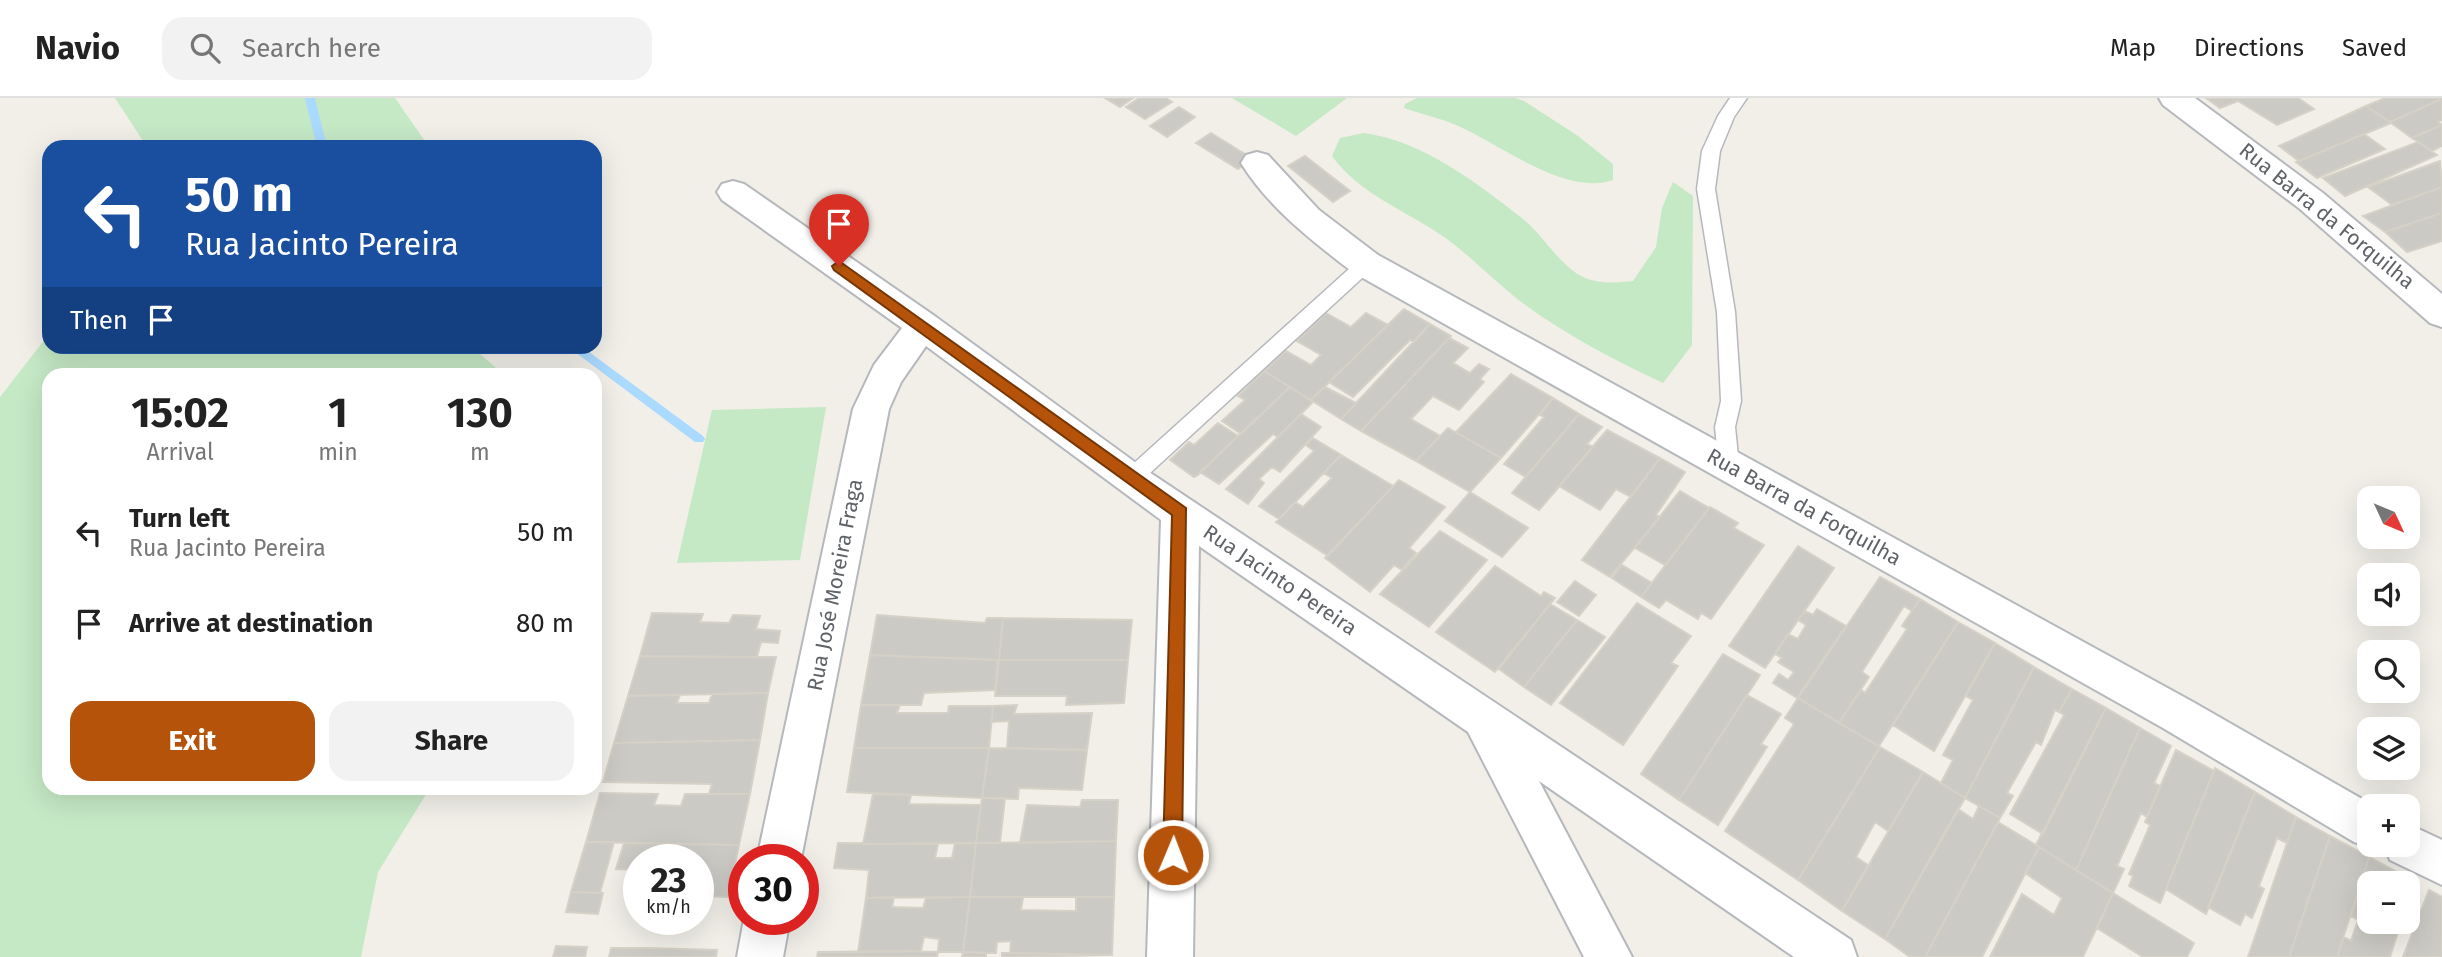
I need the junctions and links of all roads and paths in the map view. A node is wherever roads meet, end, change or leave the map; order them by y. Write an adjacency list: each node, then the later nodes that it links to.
1 (1739, 98): 8 (lane)
2 (2174, 98): 6 (street, Rua Barra da Forquilha)
3 (1257, 163): 5 (street, Rua Barra da Forquilha)
4 (733, 192): 7 (street, Rua Jacinto Pereira)
5 (1366, 264): 8 (street, Rua Barra da Forquilha); 9 (lane)
6 (2442, 314)
7 (925, 326): 9 (street, Rua Jacinto Pereira); 13 (street, Rua José Moreira Fraga)
8 (1730, 466): 12 (street, Rua Barra da Forquilha)
9 (1130, 479): 10 (street, Rua Jacinto Pereira)
10 (1180, 513): 11 (street, Rua Jacinto Pereira); 18 (street)
11 (1482, 716): 19 (street); 20 (street, Rua Jacinto Pereira)
12 (2357, 819)
13 (782, 844)
14 (2420, 852): 15 (street)
15 (2442, 863)
16 (764, 935): 17 (street)
17 (760, 957)
18 (1170, 957)
19 (1609, 957)
20 (1834, 957)

